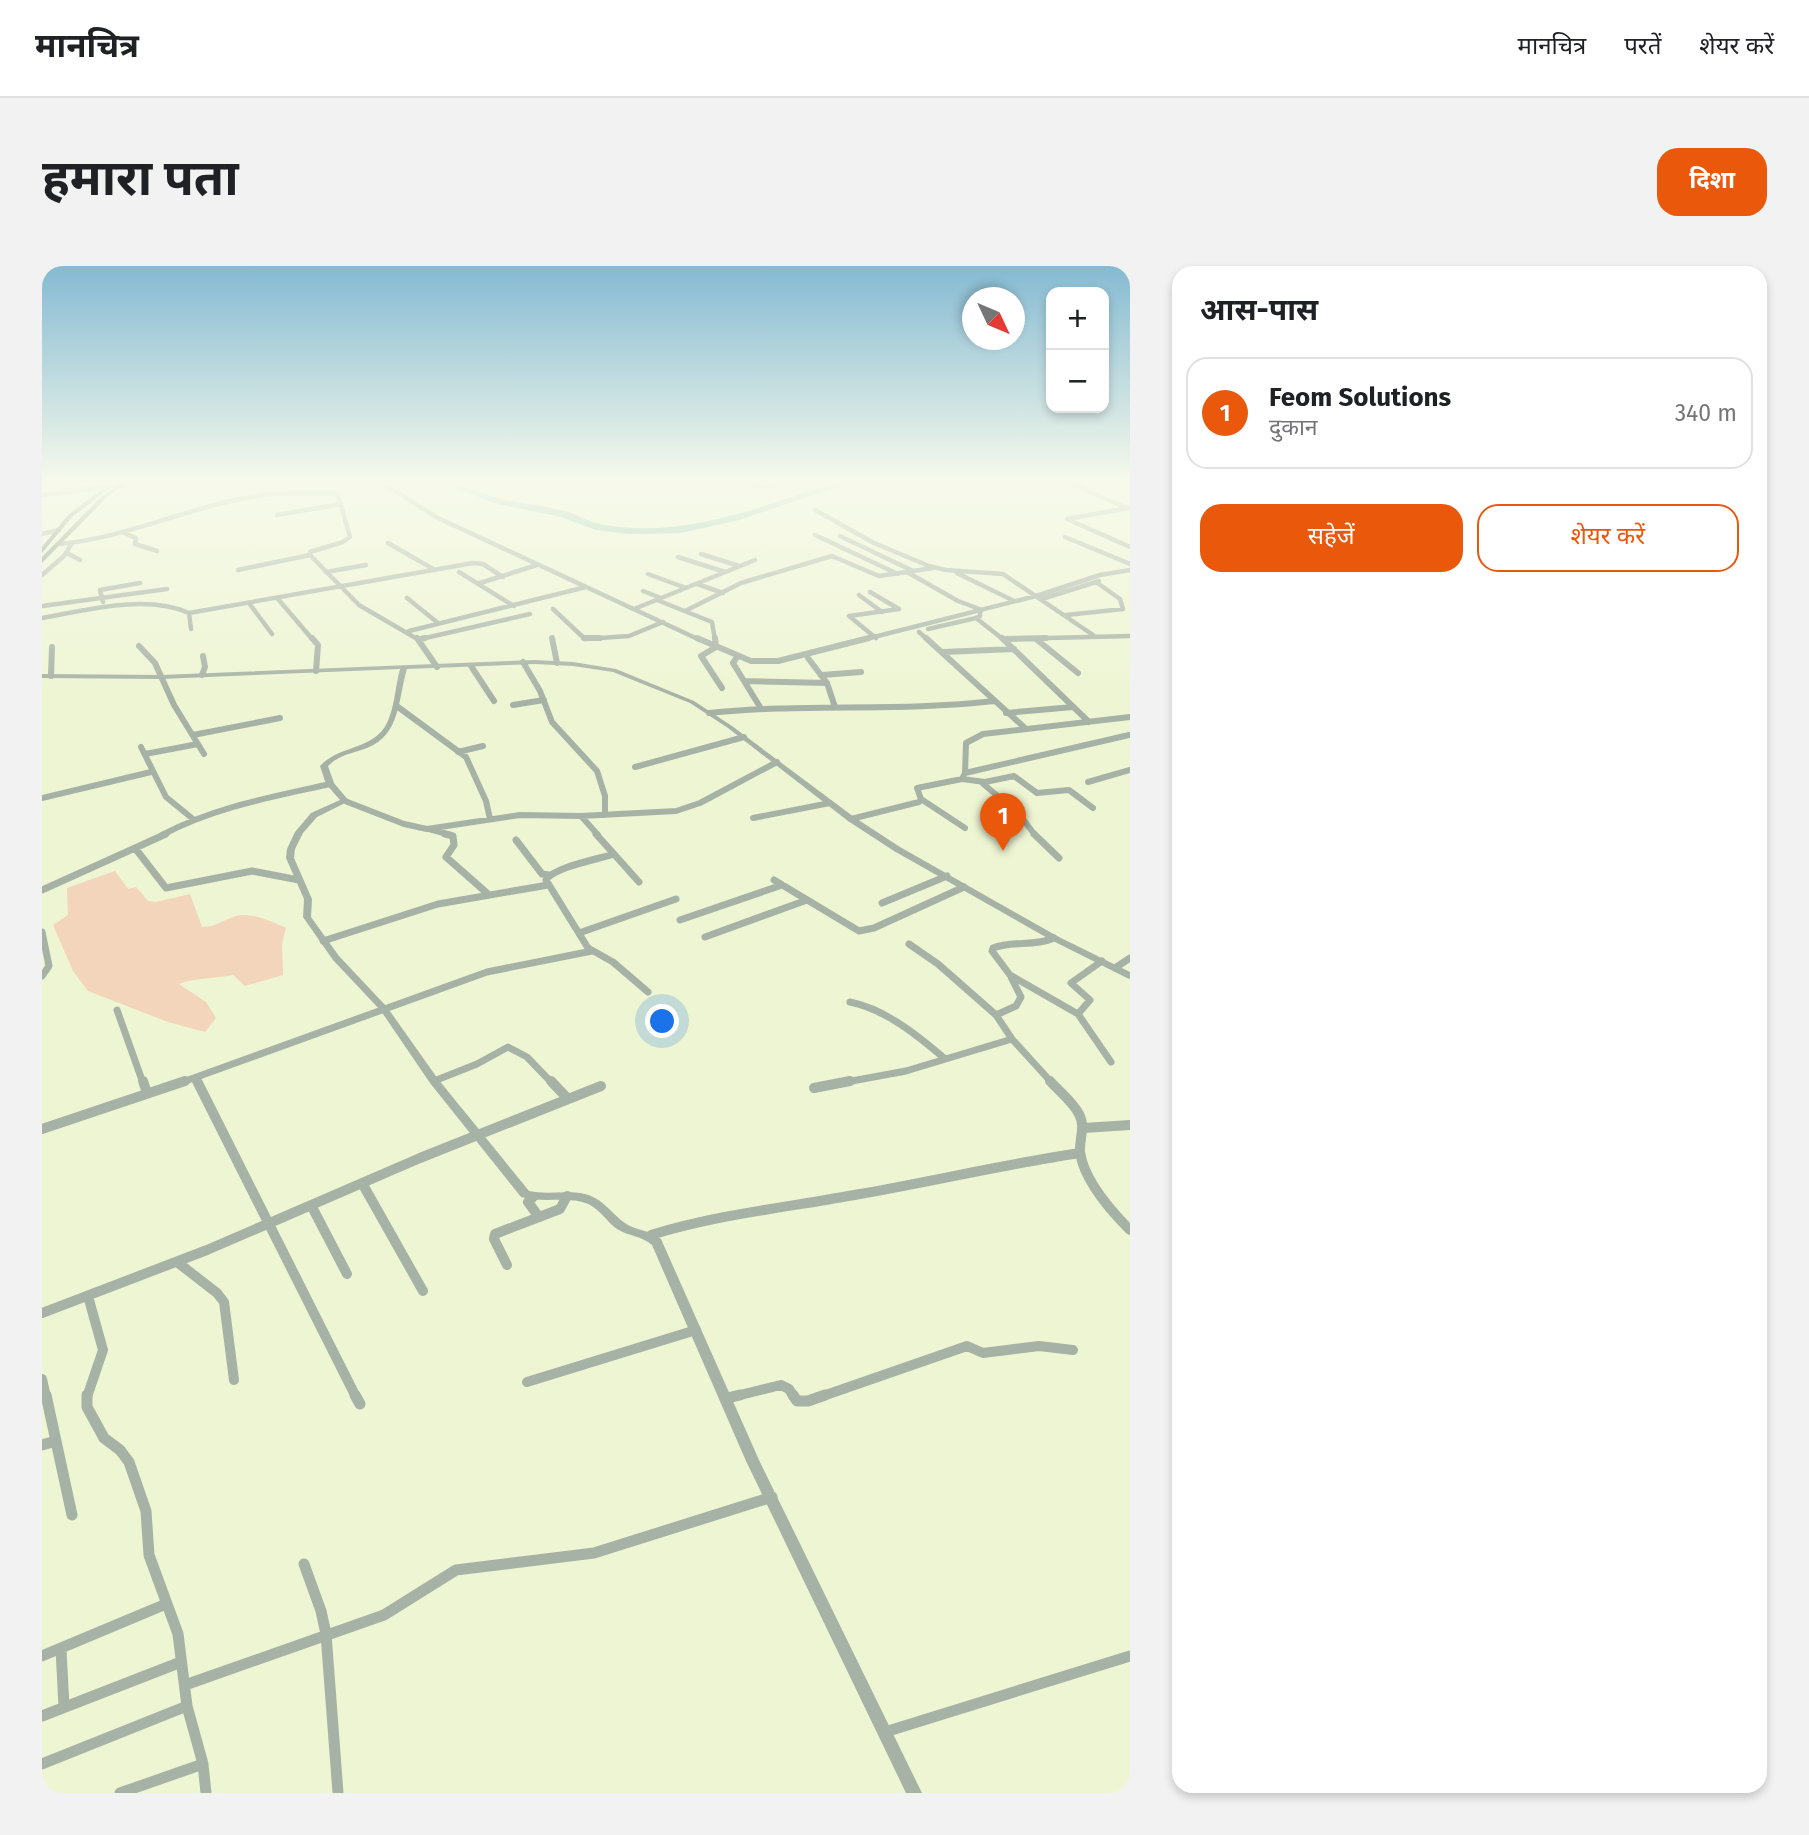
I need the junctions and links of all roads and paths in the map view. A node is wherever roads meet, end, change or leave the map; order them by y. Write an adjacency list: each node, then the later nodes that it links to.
1 (64, 555): 31 (street)
2 (71, 555): 13 (street)
3 (309, 555): 20 (street)
4 (310, 555): 24 (street)
5 (409, 555): 21 (street)
6 (516, 555): 17 (street)
7 (705, 555): 18 (street)
8 (858, 555): 29 (street)
9 (877, 555): 27 (street)
10 (905, 555): 19 (street)
11 (1109, 555): 15 (street)
12 (678, 557): 26 (street)
13 (80, 560)
14 (755, 560): 18 (street)
15 (1130, 564)
16 (366, 565): 24 (street)
17 (537, 565): 32 (street); 37 (street)
18 (739, 566): 26 (street)
19 (934, 567): 23 (street); 27 (street)
20 (238, 569)
21 (435, 570): 32 (street); 38 (street)
22 (1130, 570): 30 (street)
23 (954, 571): 45 (street); 51 (street)
24 (326, 572): 38 (street)
25 (459, 572): 35 (street)
26 (725, 572): 36 (street)
27 (910, 572): 29 (street); 58 (street)
28 (648, 573): 39 (street)
29 (898, 574): 43 (street)
30 (1105, 574): 33 (street); 45 (street)
31 (42, 575)
32 (503, 577): 35 (street)
33 (1096, 582): 50 (street); 64 (street)
34 (140, 583): 49 (street)
35 (480, 583): 54 (street)
36 (697, 584): 39 (street); 43 (street)
37 (586, 587): 54 (street); 57 (street)
38 (340, 588): 47 (street); 71 (street)
39 (686, 588): 48 (street)
40 (167, 589): 49 (street)
41 (643, 591): 48 (street)
42 (870, 592): 60 (street)
43 (723, 593): 59 (street)
44 (859, 596): 60 (street)
45 (1036, 596): 50 (street); 51 (street)
46 (407, 598): 68 (street)
47 (278, 599): 52 (street); 95 (street)
48 (659, 599): 57 (street); 59 (street)
49 (101, 600): 53 (street); 55 (street)
50 (1042, 600): 64 (street)
51 (1016, 601): 58 (street)
52 (249, 603): 61 (street); 73 (street)
53 (42, 606)
54 (514, 606): 62 (street)
55 (106, 609): 61 (street); 65 (street)
56 (553, 609): 67 (street)
57 (634, 609): 67 (street)
58 (981, 610): 66 (street); 77 (street)
59 (685, 611): 83 (street)
60 (882, 612): 77 (street)
61 (189, 613): 70 (street)
62 (480, 613): 68 (street); 69 (street)
63 (530, 614): 69 (street)
64 (1066, 615): 75 (street)
65 (42, 618)
66 (976, 618): 72 (street); 79 (street)
67 (663, 622): 83 (street)
68 (438, 623): 71 (street)
69 (493, 623): 78 (street)
70 (191, 629)
71 (409, 631): 78 (street)
72 (919, 632): 85 (street); 89 (street)
73 (272, 634)
74 (1130, 636): 75 (street)
75 (1096, 637): 80 (street)
76 (552, 638): 91 (street)
77 (876, 638): 88 (street)
78 (421, 639): 93 (street)
79 (1003, 639): 80 (street); 84 (street)
80 (1036, 639): 97 (street)
81 (139, 646): 101 (street)
82 (52, 647): 100 (street)
83 (716, 647): 87 (street); 104 (street)
84 (1014, 649): 85 (street); 111 (street)
85 (943, 652): 107 (street)
86 (203, 656): 98 (street)
87 (737, 657): 88 (street); 102 (street)
88 (788, 658): 89 (street)
89 (808, 658): 99 (street)
90 (523, 663): 91 (street); 92 (street); 105 (street)
91 (557, 663): 113 (street)
92 (471, 666): 93 (street); 106 (street)
93 (437, 667): 94 (street)
94 (404, 668): 95 (street); 112 (street)
95 (316, 671): 98 (street)
96 (861, 673): 99 (street)
97 (1078, 673)
98 (202, 675): 101 (street)
99 (822, 675): 103 (street)
100 (47, 676): 101 (street)
101 (161, 677): 120 (street)
102 (745, 681): 103 (street); 109 (street)
103 (827, 683): 110 (street)
104 (722, 688)
105 (544, 700): 108 (street); 140 (street)
106 (494, 701)
107 (994, 701): 110 (street); 114 (street)
108 (513, 705)
109 (760, 706): 110 (street); 113 (street)
110 (835, 707)
111 (1073, 707): 114 (street); 118 (street)
112 (398, 708): 125 (street); 134 (street)
113 (709, 713): 122 (street)
114 (1006, 713): 119 (street)
115 (1130, 717): 117 (street)
116 (280, 719): 120 (street)
117 (1110, 720): 118 (street); 121 (street)
118 (1089, 722): 119 (street)
119 (1026, 729): 131 (street)
120 (193, 735): 123 (street)
121 (1129, 735): 131 (street)
122 (744, 737): 127 (street); 128 (street)
123 (198, 744): 126 (street); 130 (street)
124 (483, 746): 125 (street)
125 (458, 752): 144 (street)
126 (204, 754)
127 (777, 762): 138 (street); 140 (street)
128 (635, 767)
129 (1130, 771): 133 (street)
130 (151, 772): 135 (street); 143 (street)
131 (963, 776): 132 (street); 136 (street)
132 (981, 782): 139 (street); 151 (street)
133 (1088, 782)
134 (330, 784): 137 (street); 143 (street)
135 (42, 798)
136 (921, 799): 145 (street); 146 (street)
137 (345, 801): 147 (street); 154 (street)
138 (830, 803): 142 (street); 145 (street)
139 (1093, 808)
140 (604, 815): 141 (street)
141 (581, 816): 144 (street); 150 (street)
142 (753, 818)
143 (194, 819): 149 (street)
144 (490, 819): 147 (street)
145 (851, 819): 153 (street)
146 (965, 828)
147 (428, 829): 159 (street)
148 (516, 840): 152 (street)
149 (135, 848): 154 (street); 158 (street)
150 (614, 854): 152 (street); 155 (street)
151 (1059, 858)
152 (549, 875): 156 (street)
153 (947, 876): 157 (street); 162 (street)
154 (299, 880): 168 (street)
155 (639, 882)
156 (548, 885): 159 (street); 165 (street)
157 (964, 887): 161 (street); 167 (street)
158 (42, 891)
159 (488, 894): 168 (street)
160 (676, 899): 165 (street)
161 (807, 900): 163 (street); 166 (street)
162 (882, 903)
163 (680, 920)
164 (42, 932): 175 (street)
165 (579, 933): 170 (street)
166 (705, 937)
167 (1054, 938): 172 (street); 174 (street)
168 (323, 941): 179 (street)
169 (909, 944): 182 (street)
170 (592, 951): 177 (street); 179 (street)
171 (1130, 958): 173 (street)
172 (1102, 961): 173 (street); 181 (street)
173 (1115, 968): 176 (street)
174 (1010, 975): 181 (street); 182 (street)
175 (42, 976)
176 (1130, 976)
177 (648, 992)
178 (850, 1002): 184 (street)
179 (384, 1009): 186 (street); 187 (street)
180 (117, 1010): 190 (street)
181 (1078, 1014): 185 (street)
182 (996, 1015): 183 (street)
183 (1012, 1039): 184 (street); 193 (street)
184 (944, 1058): 189 (street)
185 (1111, 1062)
186 (195, 1078): 190 (street); 202 (street)
187 (434, 1082): 191 (street); 195 (street)
188 (601, 1086): 191 (street)
189 (814, 1088)
190 (148, 1093): 194 (street)
191 (568, 1099): 195 (street)
192 (1130, 1125): 193 (street)
193 (1084, 1128): 196 (street)
194 (42, 1129)
195 (480, 1135): 197 (street); 199 (street)
196 (1080, 1153): 203 (street); 204 (street)
197 (362, 1183): 200 (street); 208 (street)
198 (567, 1196): 199 (street); 201 (street); 204 (street)
199 (533, 1197): 201 (street)
200 (311, 1205): 202 (street); 207 (street)
201 (539, 1217): 206 (street)
202 (269, 1223): 205 (street); 217 (street)
203 (1130, 1230)
204 (651, 1235): 211 (street)
205 (177, 1262): 209 (street); 214 (street)
206 (507, 1265)
207 (347, 1274)
208 (423, 1292)
209 (88, 1296): 210 (street); 223 (street)
210 (42, 1313)
211 (696, 1330): 215 (street); 216 (street)
212 (1073, 1350): 216 (street)
213 (42, 1379): 218 (street)
214 (234, 1380)
215 (527, 1382)
216 (727, 1398): 220 (street)
217 (360, 1404)
218 (56, 1441): 219 (street); 221 (street)
219 (42, 1445)
220 (772, 1497): 224 (street); 233 (street)
221 (72, 1515)
222 (304, 1564): 224 (street)
223 (166, 1605): 225 (street); 228 (street)
224 (326, 1634): 229 (street); 238 (street)
225 (61, 1649): 226 (street); 231 (street)
226 (42, 1656)
227 (1130, 1656): 233 (street)
228 (181, 1662): 229 (street); 231 (street)
229 (186, 1685): 230 (street)
230 (187, 1706): 234 (street); 235 (street)
231 (64, 1707): 232 (street)
232 (42, 1716)
233 (885, 1732): 239 (street)
234 (42, 1764)
235 (203, 1764): 236 (street); 237 (street)
236 (120, 1793)
237 (206, 1793)
238 (338, 1793)
239 (914, 1793)

